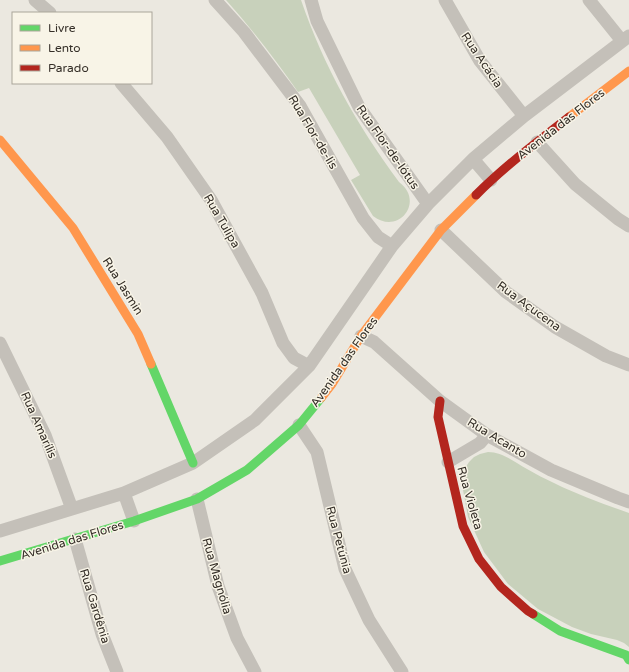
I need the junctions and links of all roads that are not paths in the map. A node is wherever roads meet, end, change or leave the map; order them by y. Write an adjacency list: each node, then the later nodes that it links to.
1 (35, 0): 6 (street)
2 (215, 0): 18 (street, Rua Flor-de-lis)
3 (311, 0): 15 (street, Rua Flor-de-lótus)
4 (445, 0): 10 (street, Rua Acácia)
5 (589, 0): 7 (street)
6 (49, 12)
7 (626, 38): 10 (street)
8 (629, 71): 12 (street, Avenida das Flores)
9 (122, 84): 22 (street, Rua Tulipa)
10 (524, 116): 13 (street)
11 (0, 140): 27 (street, Rua Jasmin)
12 (537, 142): 14 (street, Avenida das Flores); 16 (street)
13 (473, 159): 14 (street); 15 (street)
14 (491, 180): 17 (street, Avenida das Flores)
15 (428, 204): 18 (street)
16 (629, 226)
17 (441, 230): 19 (street, Avenida das Flores); 21 (street, Rua Açucena)
18 (392, 246): 22 (street)
19 (361, 336): 23 (street, Rua Acanto); 24 (street, Avenida das Flores)
20 (0, 343): 31 (street, Rua Amarílis)
21 (629, 365)
22 (309, 366): 27 (street)
23 (440, 401): 25 (street, Rua Acanto); 26 (street, Rua Violeta)
24 (299, 425): 29 (street, Avenida das Flores); 39 (street, Rua Petúnia)
25 (487, 436): 26 (street); 30 (street, Rua Acanto)
26 (448, 462): 36 (street, Rua Violeta)
27 (193, 463): 28 (street)
28 (124, 493): 31 (street); 32 (street)
29 (196, 499): 32 (street, Avenida das Flores); 38 (street, Rua Magnólia)
30 (629, 502)
31 (72, 509): 33 (street)
32 (134, 521): 34 (street, Avenida das Flores)
33 (0, 531)
34 (76, 539): 35 (street, Avenida das Flores); 37 (street, Rua Gardênia)
35 (0, 561)
36 (629, 660)
37 (117, 672)
38 (255, 672)
39 (402, 672)

